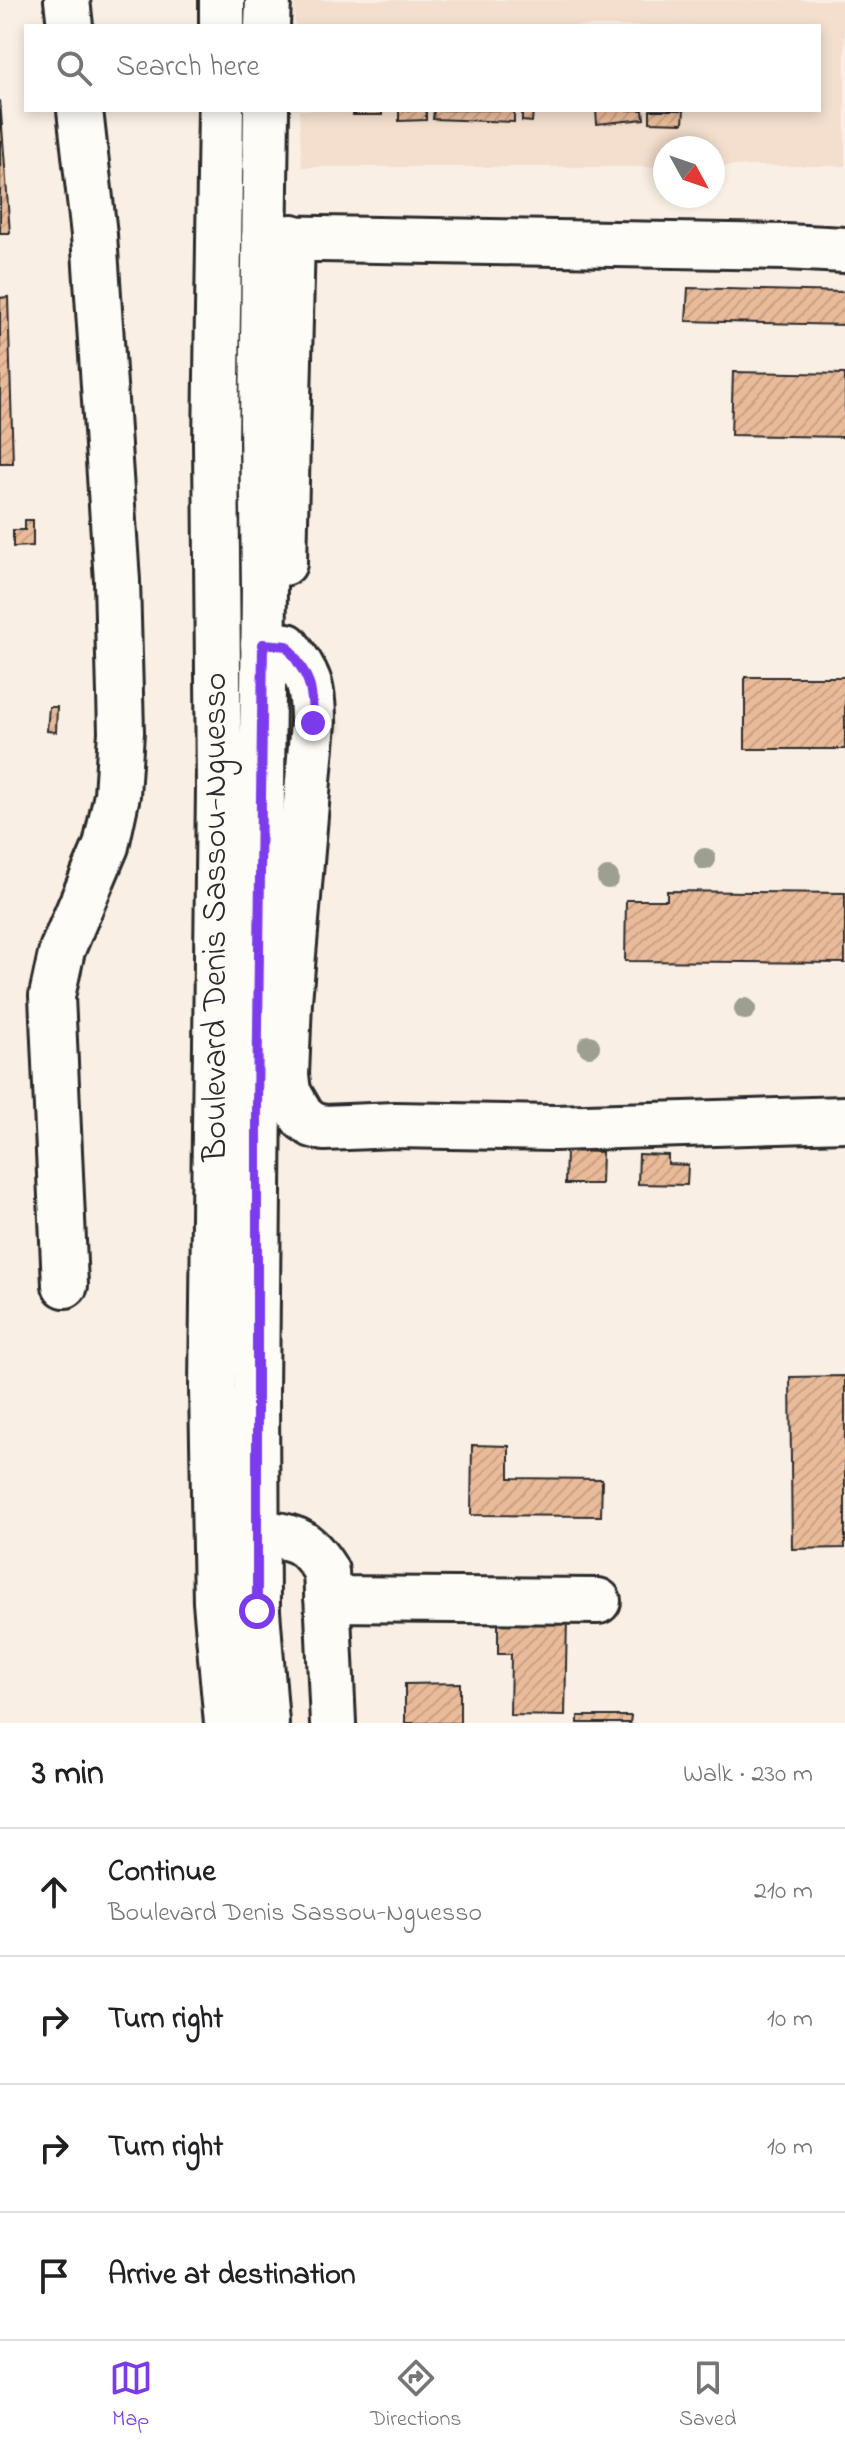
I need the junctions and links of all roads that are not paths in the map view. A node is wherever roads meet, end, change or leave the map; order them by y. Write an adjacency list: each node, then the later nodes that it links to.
1 (67, 0): 4 (main road)
2 (222, 0): 5 (main road)
3 (268, 0): 6 (main road)
4 (70, 24)
5 (222, 24)
6 (267, 24)
7 (80, 112): 14 (main road)
8 (221, 112): 18 (main road, Boulevard Denis Sassou-Nguesso)
9 (266, 112): 10 (main road, Boulevard Denis Sassou-Nguesso)
10 (278, 238): 11 (main road); 12 (main road, Boulevard Denis Sassou-Nguesso)
11 (845, 250)
12 (275, 645): 13 (main road); 15 (main road, Boulevard Denis Sassou-Nguesso)
13 (845, 1119)
14 (65, 1285)
15 (257, 1531): 16 (main road); 19 (main road, Boulevard Denis Sassou-Nguesso)
16 (327, 1599): 17 (main road); 20 (main road)
17 (598, 1601)
18 (227, 1723)
19 (266, 1723)
20 (333, 1723)

